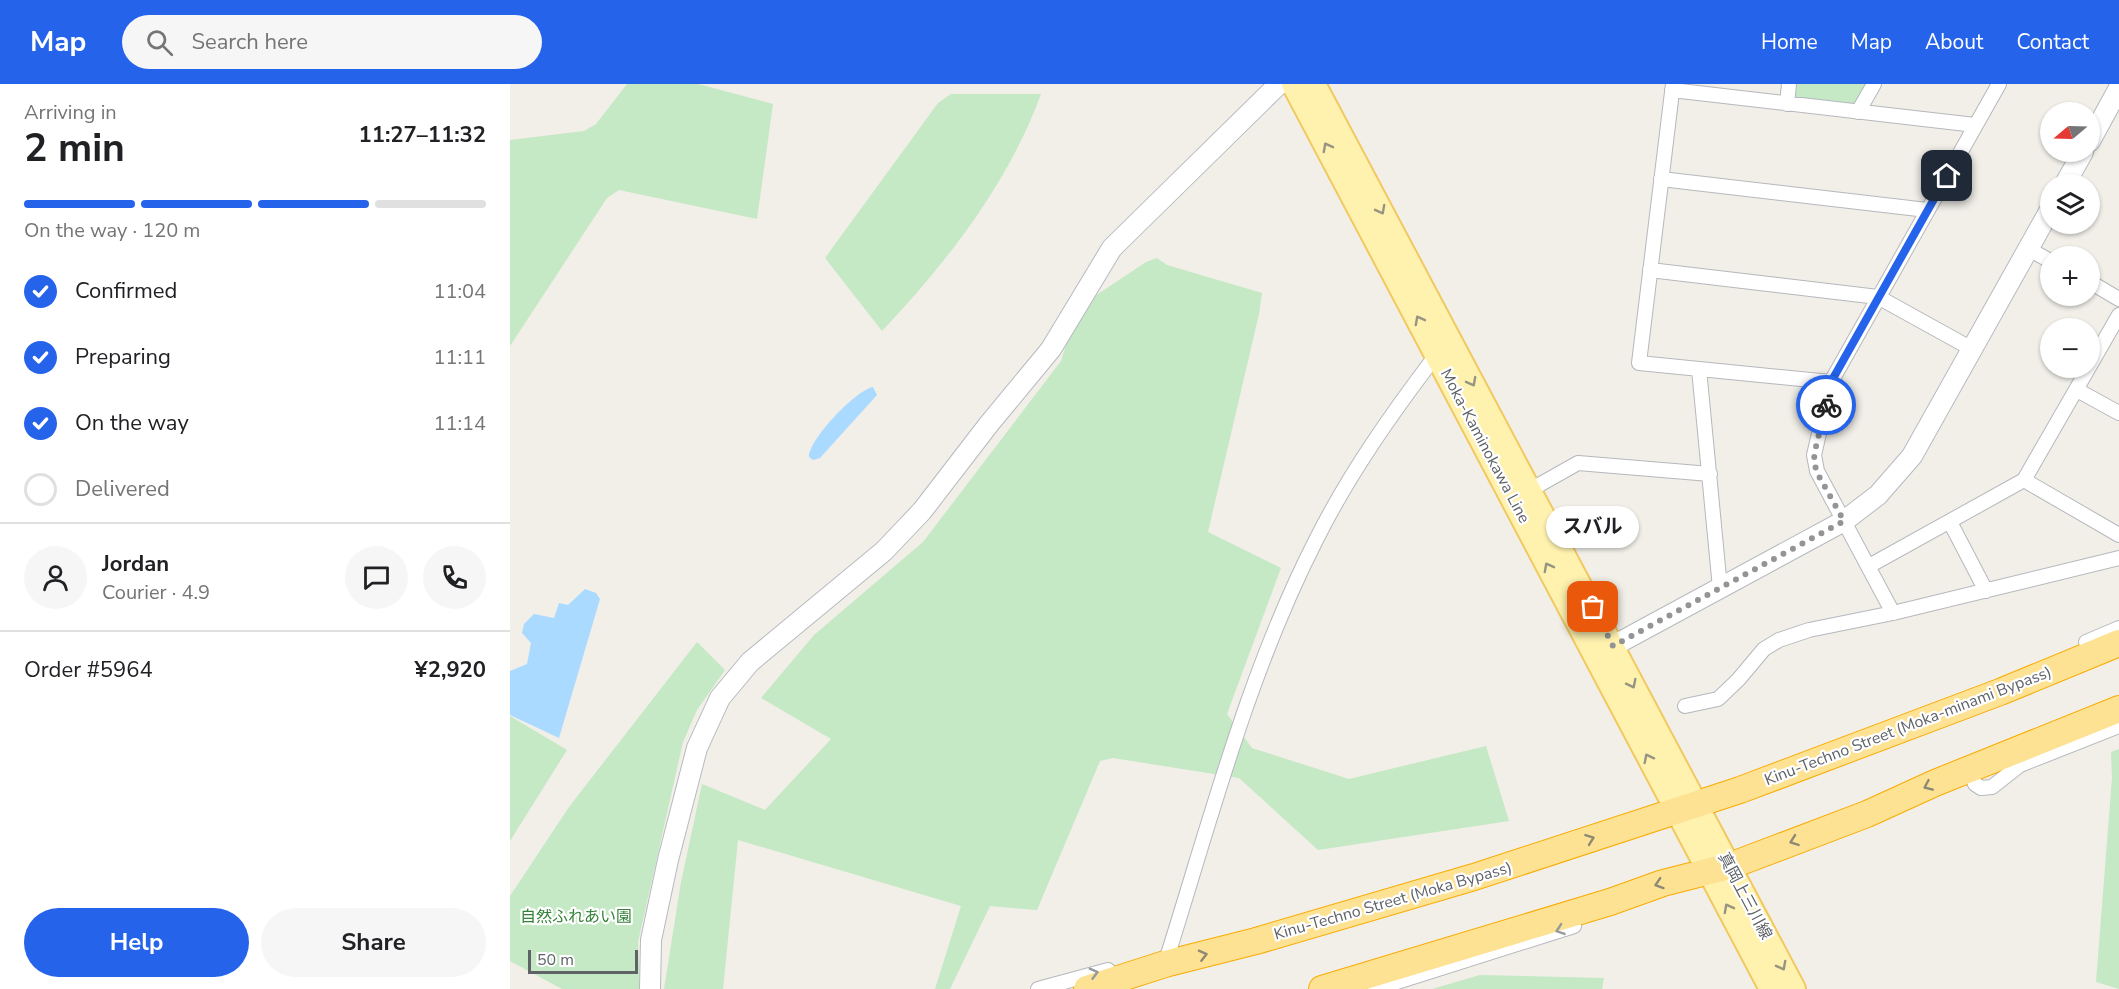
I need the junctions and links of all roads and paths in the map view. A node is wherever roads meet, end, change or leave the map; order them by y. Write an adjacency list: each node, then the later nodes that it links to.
1 (1279, 84): 52 (street)
2 (1293, 84): 24 (main road, Moka-Kaminokawa Line, one-way to 2)
3 (1314, 84): 31 (main road, Moka-Kaminokawa Line, one-way to 31)
4 (1789, 84): 9 (street)
5 (1874, 84): 10 (street)
6 (1999, 84): 12 (street)
7 (1672, 87): 9 (street); 13 (street)
8 (2119, 88): 11 (street)
9 (1787, 104): 10 (street)
10 (1858, 112): 12 (street)
11 (2100, 123)
12 (1976, 125): 14 (street)
13 (1661, 179): 14 (street); 18 (street)
14 (1927, 210): 20 (street)
15 (2040, 229): 16 (street)
16 (2029, 249): 17 (street); 23 (street)
17 (2040, 255)
18 (1650, 270): 20 (street); 25 (street)
19 (2100, 288): 21 (street)
20 (1878, 297): 23 (street); 26 (street)
21 (2119, 299)
22 (2119, 315): 27 (street)
23 (1972, 350): 32 (street)
24 (1437, 354): 43 (main road, Moka-Kaminokawa Line, one-way to 24); 51 (street)
25 (1699, 369): 26 (street); 29 (street)
26 (1831, 382): 32 (street)
27 (2077, 390): 28 (street); 30 (street)
28 (2119, 413)
29 (1710, 474): 31 (street); 37 (street)
30 (2024, 480): 33 (street); 34 (street)
31 (1530, 490): 43 (main road, Moka-Kaminokawa Line)
32 (1844, 521): 36 (street); 37 (street)
33 (1950, 522): 36 (street); 38 (street)
34 (2119, 536)
35 (2119, 558): 38 (street)
36 (1869, 566): 39 (street)
37 (1720, 588): 43 (street)
38 (1986, 591): 39 (street)
39 (1893, 613): 44 (street)
40 (2119, 628): 41 (street)
41 (2086, 642)
42 (2119, 643): 48 (highway, Kinu-Techno Street (Moka-minami Bypass))
43 (1604, 651): 48 (main road, Moka-Kaminokawa Line)
44 (1685, 706)
45 (2119, 709): 47 (highway)
46 (2119, 726): 47 (street)
47 (1969, 769): 49 (highway, one-way to 49)
48 (1685, 807): 49 (main road, 真岡上三川線); 51 (highway, Kinu-Techno Street (Moka Bypass), one-way to 48)
49 (1719, 869): 50 (highway, one-way to 50); 57 (main road, 真岡上三川線, one-way to 49); 58 (main road, 真岡上三川線, one-way to 58)
50 (1610, 902): 55 (highway); 56 (street, one-way to 56)
51 (1165, 964): 53 (street, one-way to 51); 54 (highway, Kinu-Techno Street (Moka Bypass))
52 (650, 989)
53 (1038, 989)
54 (1087, 989)
55 (1322, 989)
56 (1375, 989)
57 (1771, 989)
58 (1794, 989)

